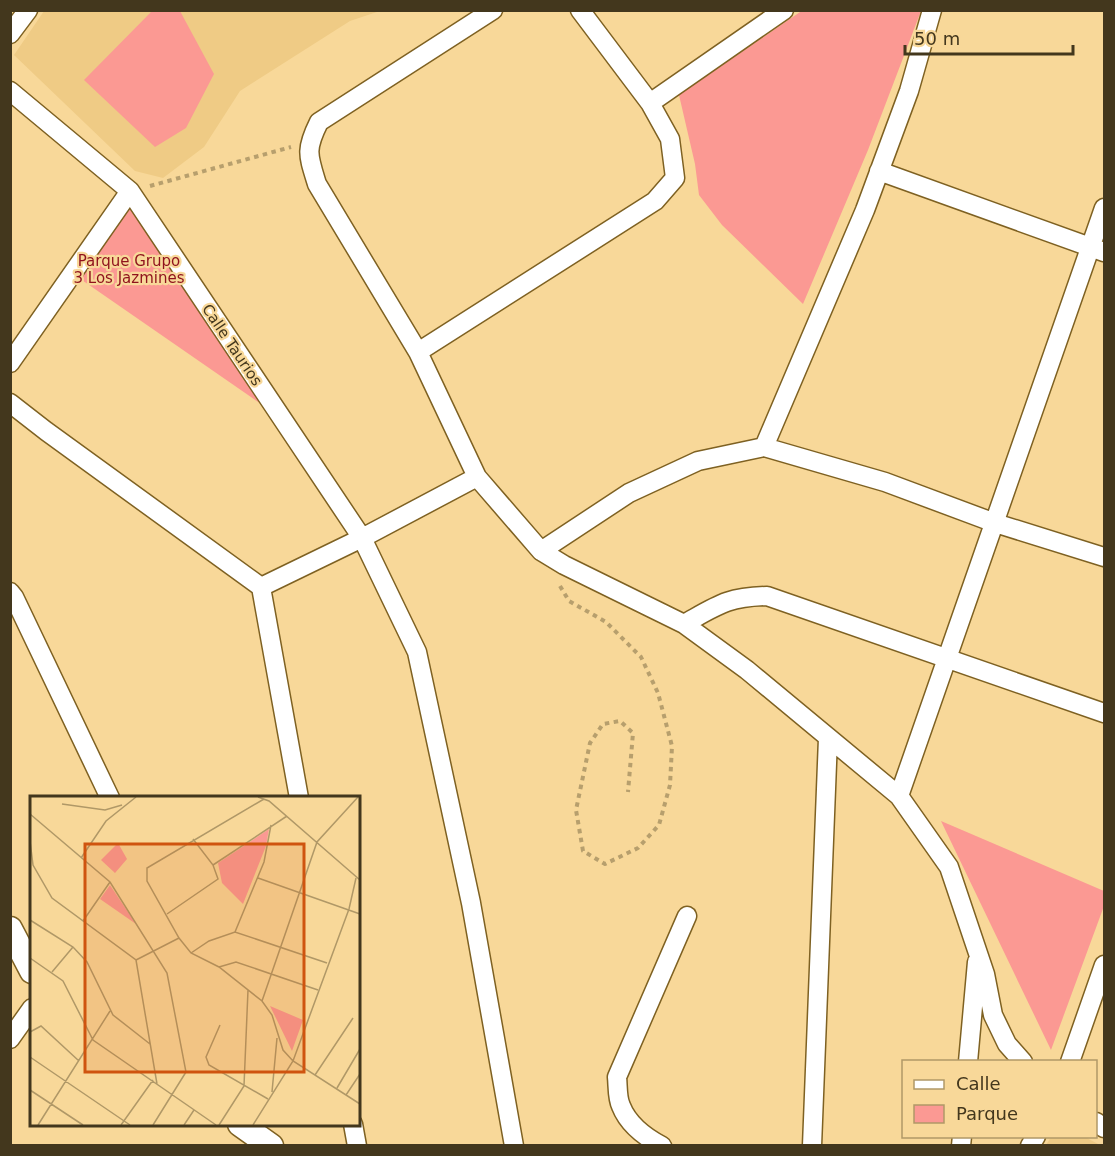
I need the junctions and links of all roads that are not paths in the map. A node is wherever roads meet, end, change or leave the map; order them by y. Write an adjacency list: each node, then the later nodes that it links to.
1 (28, 10): 6 (street)
2 (493, 10): 13 (street)
3 (580, 10): 8 (street)
4 (784, 10): 8 (street)
5 (932, 10): 9 (street)
6 (10, 34)
7 (10, 91): 10 (street, Calle Taurios)
8 (650, 103): 13 (street)
9 (879, 171): 12 (street); 16 (street)
10 (130, 191): 14 (street); 19 (street, Calle Taurios)
11 (1104, 208): 12 (street)
12 (1098, 249): 18 (street)
13 (417, 352): 17 (street)
14 (10, 363)
15 (10, 403): 22 (street)
16 (764, 447): 18 (street); 20 (street)
17 (477, 477): 19 (street); 20 (street)
18 (995, 522): 21 (street); 25 (street)
19 (362, 538): 22 (street); 45 (street, Calle Taurios)
20 (541, 551): 24 (street)
21 (1104, 557)
22 (261, 587): 30 (street)
23 (10, 592): 29 (street)
24 (684, 624): 25 (street); 27 (street)
25 (946, 660): 26 (street); 28 (street)
26 (1104, 713)
27 (828, 738): 28 (street); 47 (street)
28 (899, 795): 33 (street)
29 (109, 796)
30 (299, 796)
31 (687, 915): 46 (street)
32 (10, 929): 35 (street)
33 (978, 951): 38 (street); 39 (street)
34 (1104, 965): 40 (street)
35 (30, 967)
36 (30, 1011): 37 (street)
37 (10, 1039)
38 (968, 1060)
39 (1021, 1060)
40 (1071, 1060)
41 (241, 1126): 43 (street)
42 (353, 1126): 44 (street)
43 (271, 1146)
44 (357, 1146)
45 (514, 1146)
46 (662, 1146)
47 (812, 1146)

